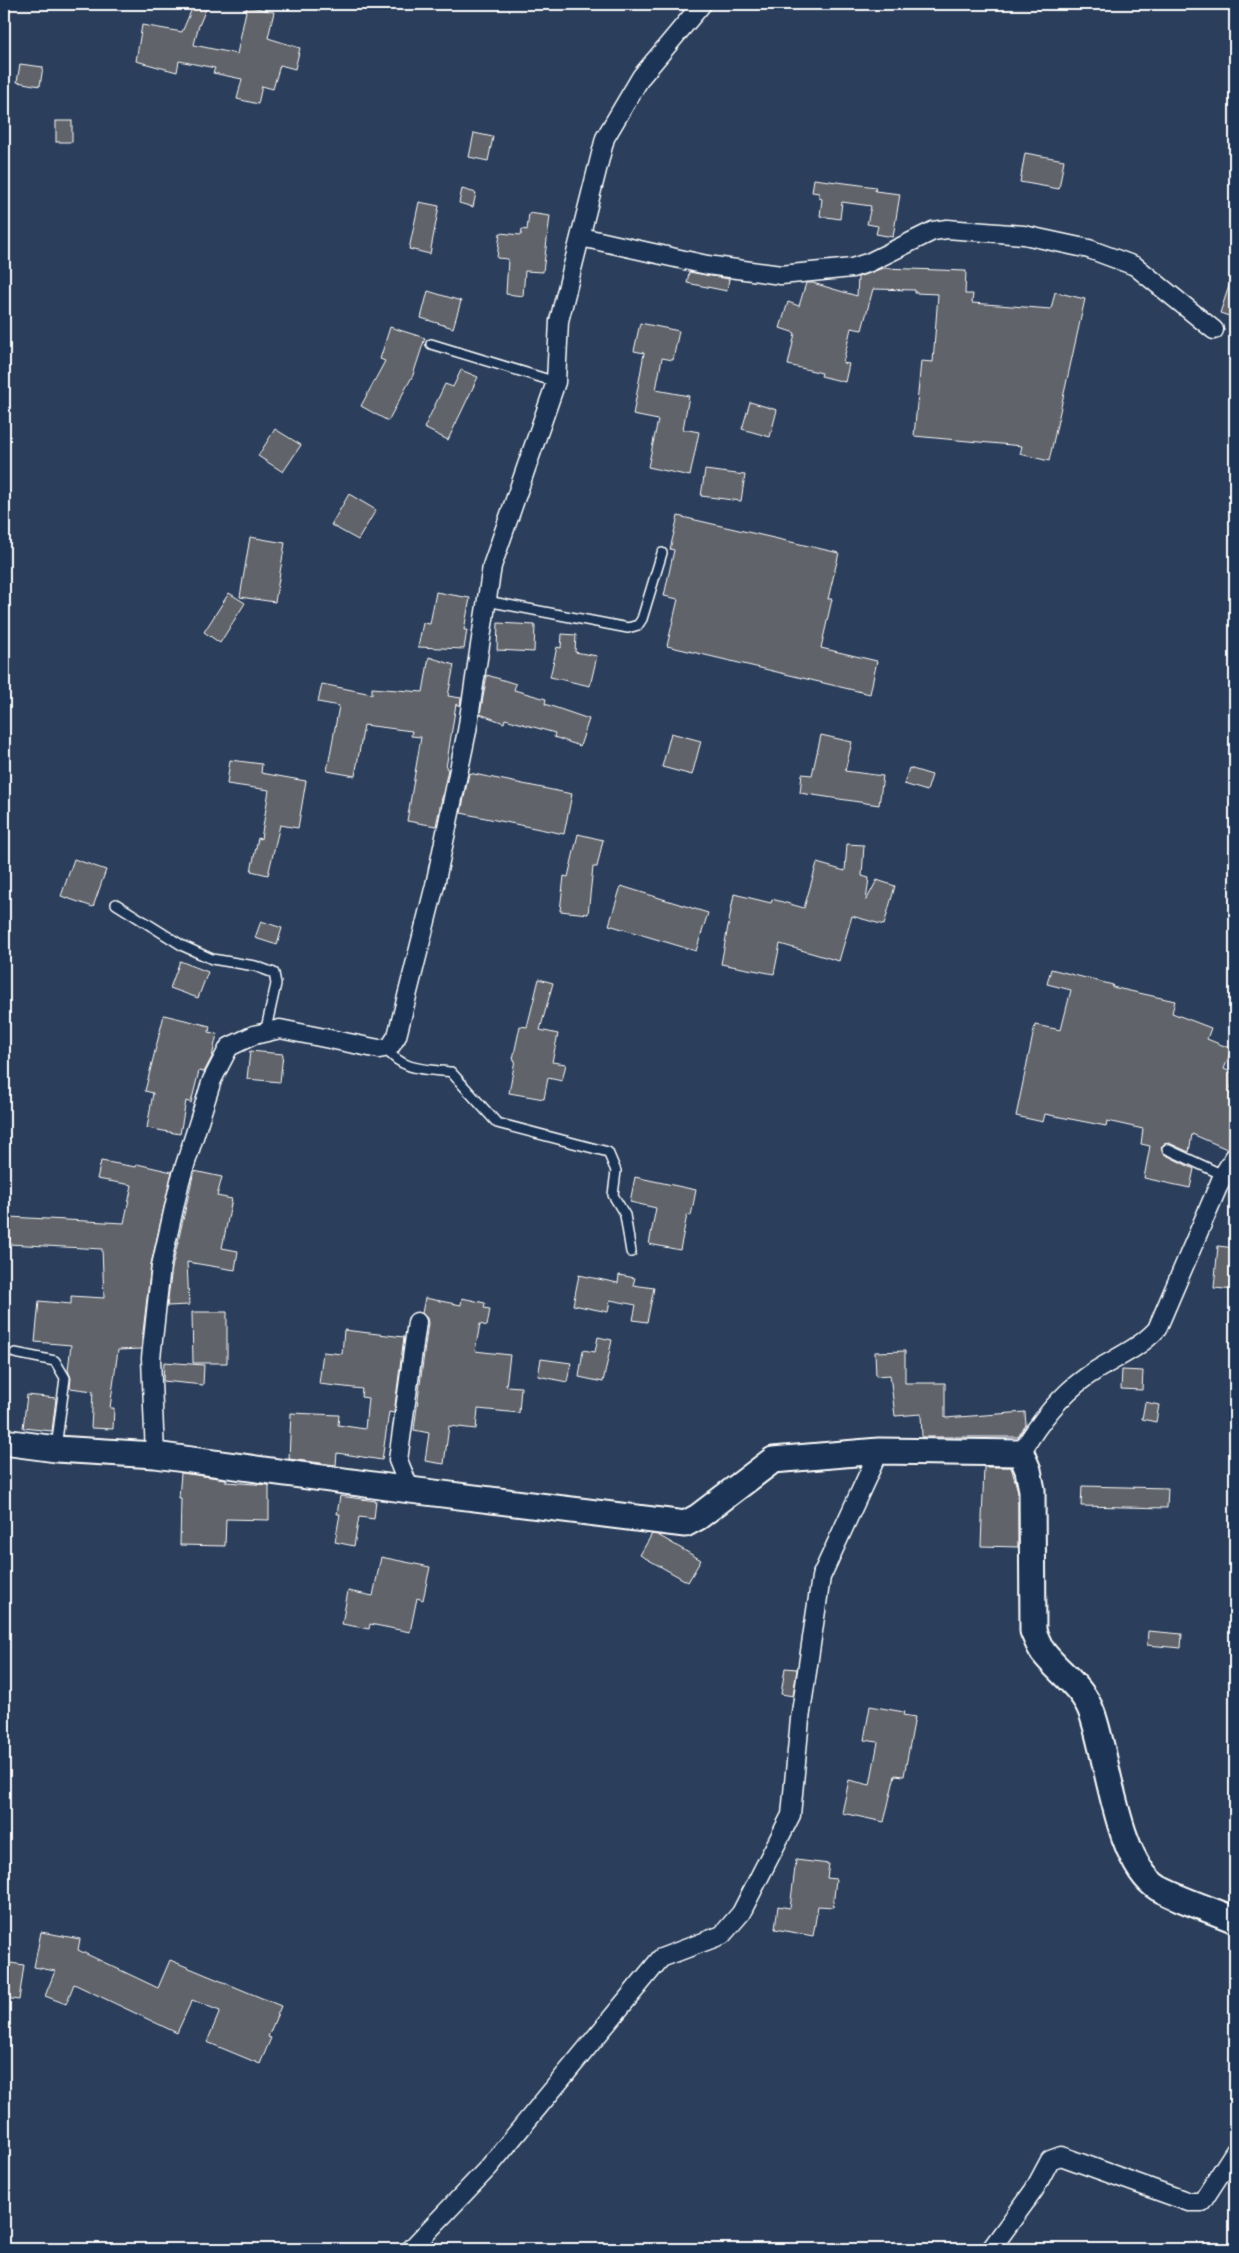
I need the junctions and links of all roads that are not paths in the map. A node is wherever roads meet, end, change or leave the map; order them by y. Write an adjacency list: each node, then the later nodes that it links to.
1 (702, 4): 2 (street)
2 (580, 237): 3 (street); 5 (street)
3 (1214, 330)
4 (431, 344): 5 (lane)
5 (556, 382): 7 (street)
6 (662, 553): 7 (lane)
7 (487, 602): 10 (street)
8 (116, 904): 9 (lane)
9 (265, 1033): 10 (street); 21 (street)
10 (385, 1048): 14 (lane)
11 (1167, 1149): 13 (lane)
12 (1235, 1156): 13 (street)
13 (1223, 1174): 20 (street)
14 (630, 1252)
15 (417, 1322): 22 (street)
16 (15, 1353): 18 (lane)
17 (4, 1442): 18 (street)
18 (56, 1449): 21 (street)
19 (879, 1451): 20 (street); 22 (street); 25 (street)
20 (1021, 1453): 23 (street)
21 (155, 1454): 22 (street)
22 (410, 1490)
23 (1235, 1920)
24 (1235, 2151): 26 (street)
25 (411, 2249)
26 (991, 2249)

